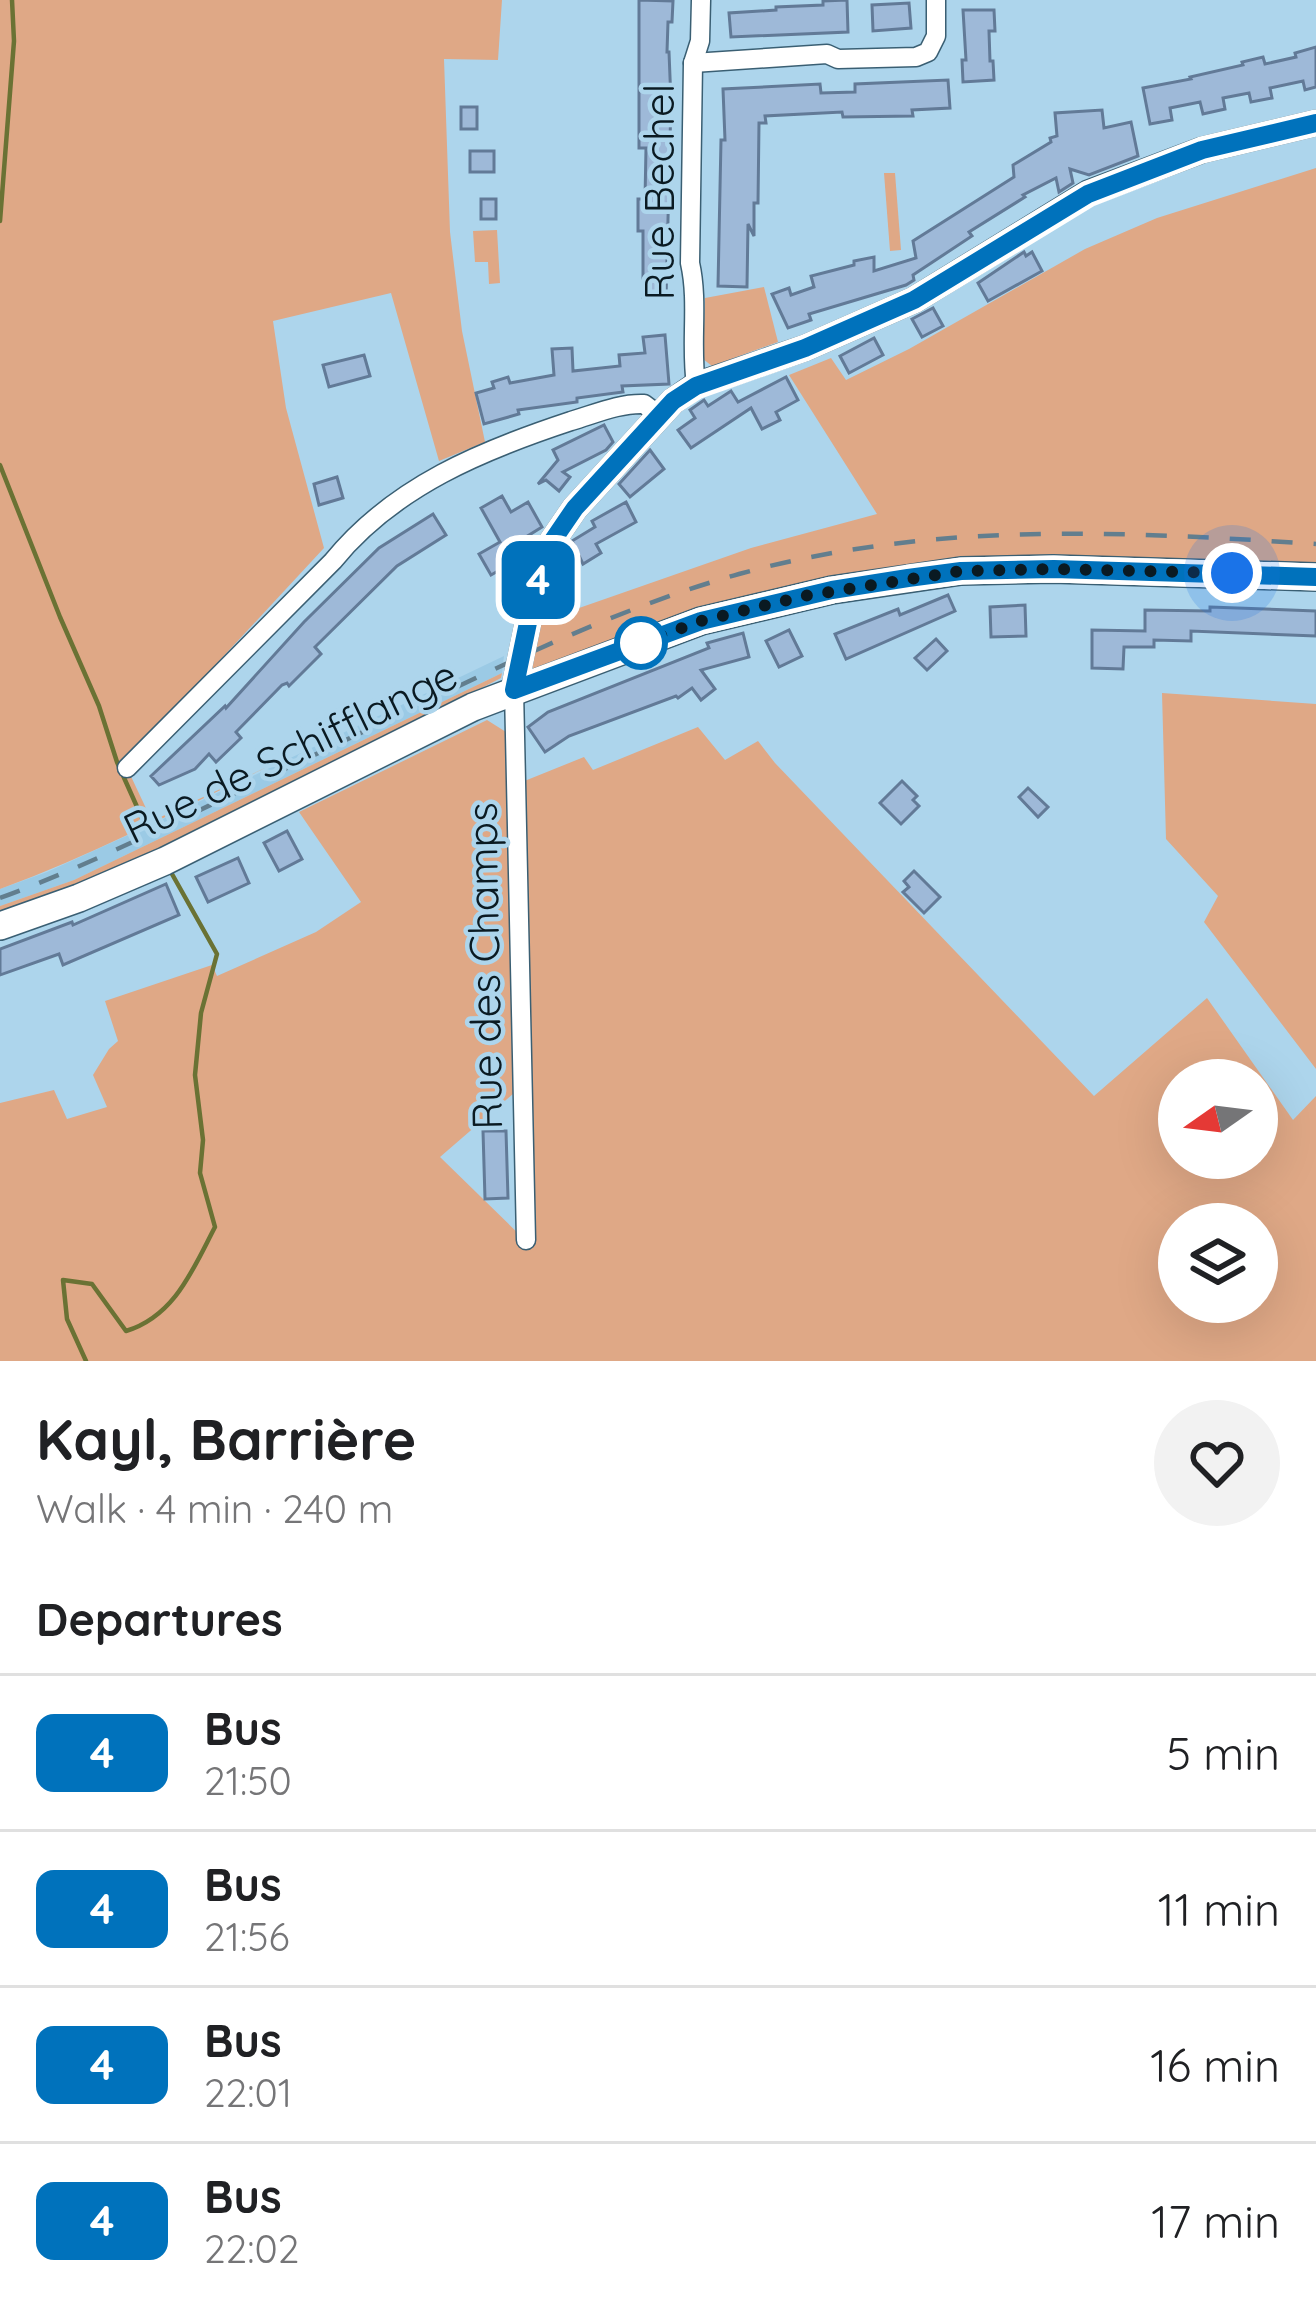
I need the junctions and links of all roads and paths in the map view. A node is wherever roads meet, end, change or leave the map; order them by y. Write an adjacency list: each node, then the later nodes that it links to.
1 (700, 0): 3 (street, Rue Bechel)
2 (936, 0): 3 (street)
3 (693, 62): 5 (street, Rue Bechel)
4 (1316, 123): 5 (street, Rue de Schifflange)
5 (696, 386): 6 (street, Rue de Schifflange)
6 (656, 418): 8 (street, Rue de Schifflange); 9 (street)
7 (1316, 577): 8 (main road)
8 (514, 690): 10 (main road, Rue de Schifflange); 11 (street, Rue des Champs)
9 (127, 768)
10 (0, 926)
11 (526, 1240)

